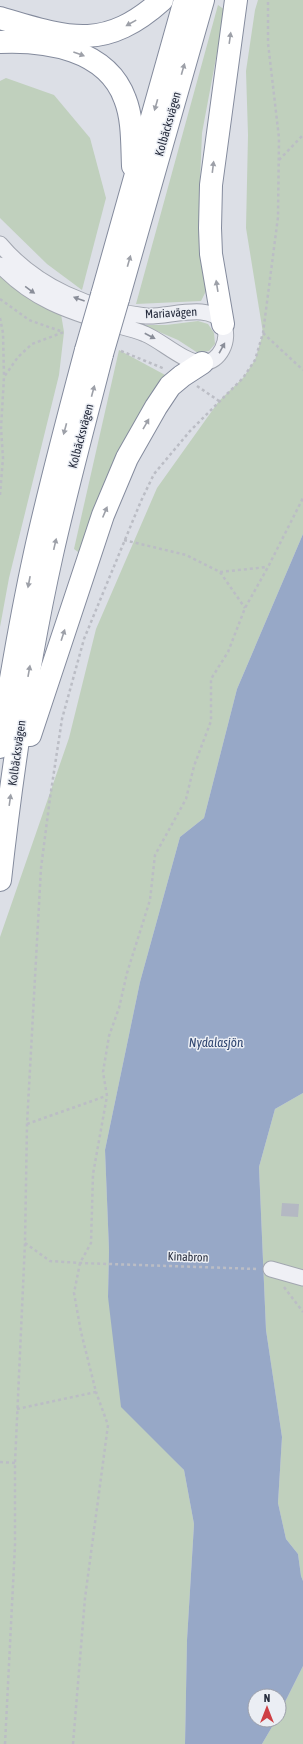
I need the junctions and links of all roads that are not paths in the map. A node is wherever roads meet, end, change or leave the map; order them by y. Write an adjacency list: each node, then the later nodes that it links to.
1 (162, 0): 5 (highway, one-way to 5)
2 (186, 0): 7 (highway, Kolbäcksvägen, one-way to 7)
3 (203, 0): 10 (highway, Kolbäcksvägen, one-way to 3)
4 (236, 0): 11 (highway, one-way to 4)
5 (0, 18)
6 (0, 42): 7 (highway, one-way to 7)
7 (134, 181): 10 (highway, Kolbäcksvägen)
8 (0, 244): 11 (street, Mariavägen, one-way to 8)
9 (0, 265): 13 (street, Mariavägen, one-way to 13)
10 (110, 297): 12 (highway, Kolbäcksvägen, bridge)
11 (223, 324): 13 (street, one-way to 11)
12 (94, 352): 14 (highway, Kolbäcksvägen, one-way to 14); 15 (highway, Kolbäcksvägen, one-way to 12)
13 (202, 363): 15 (highway, one-way to 13)
14 (0, 747)
15 (13, 777): 16 (highway, Kolbäcksvägen, one-way to 15)
16 (0, 880)
17 (271, 1269): 18 (street)
18 (303, 1278)

